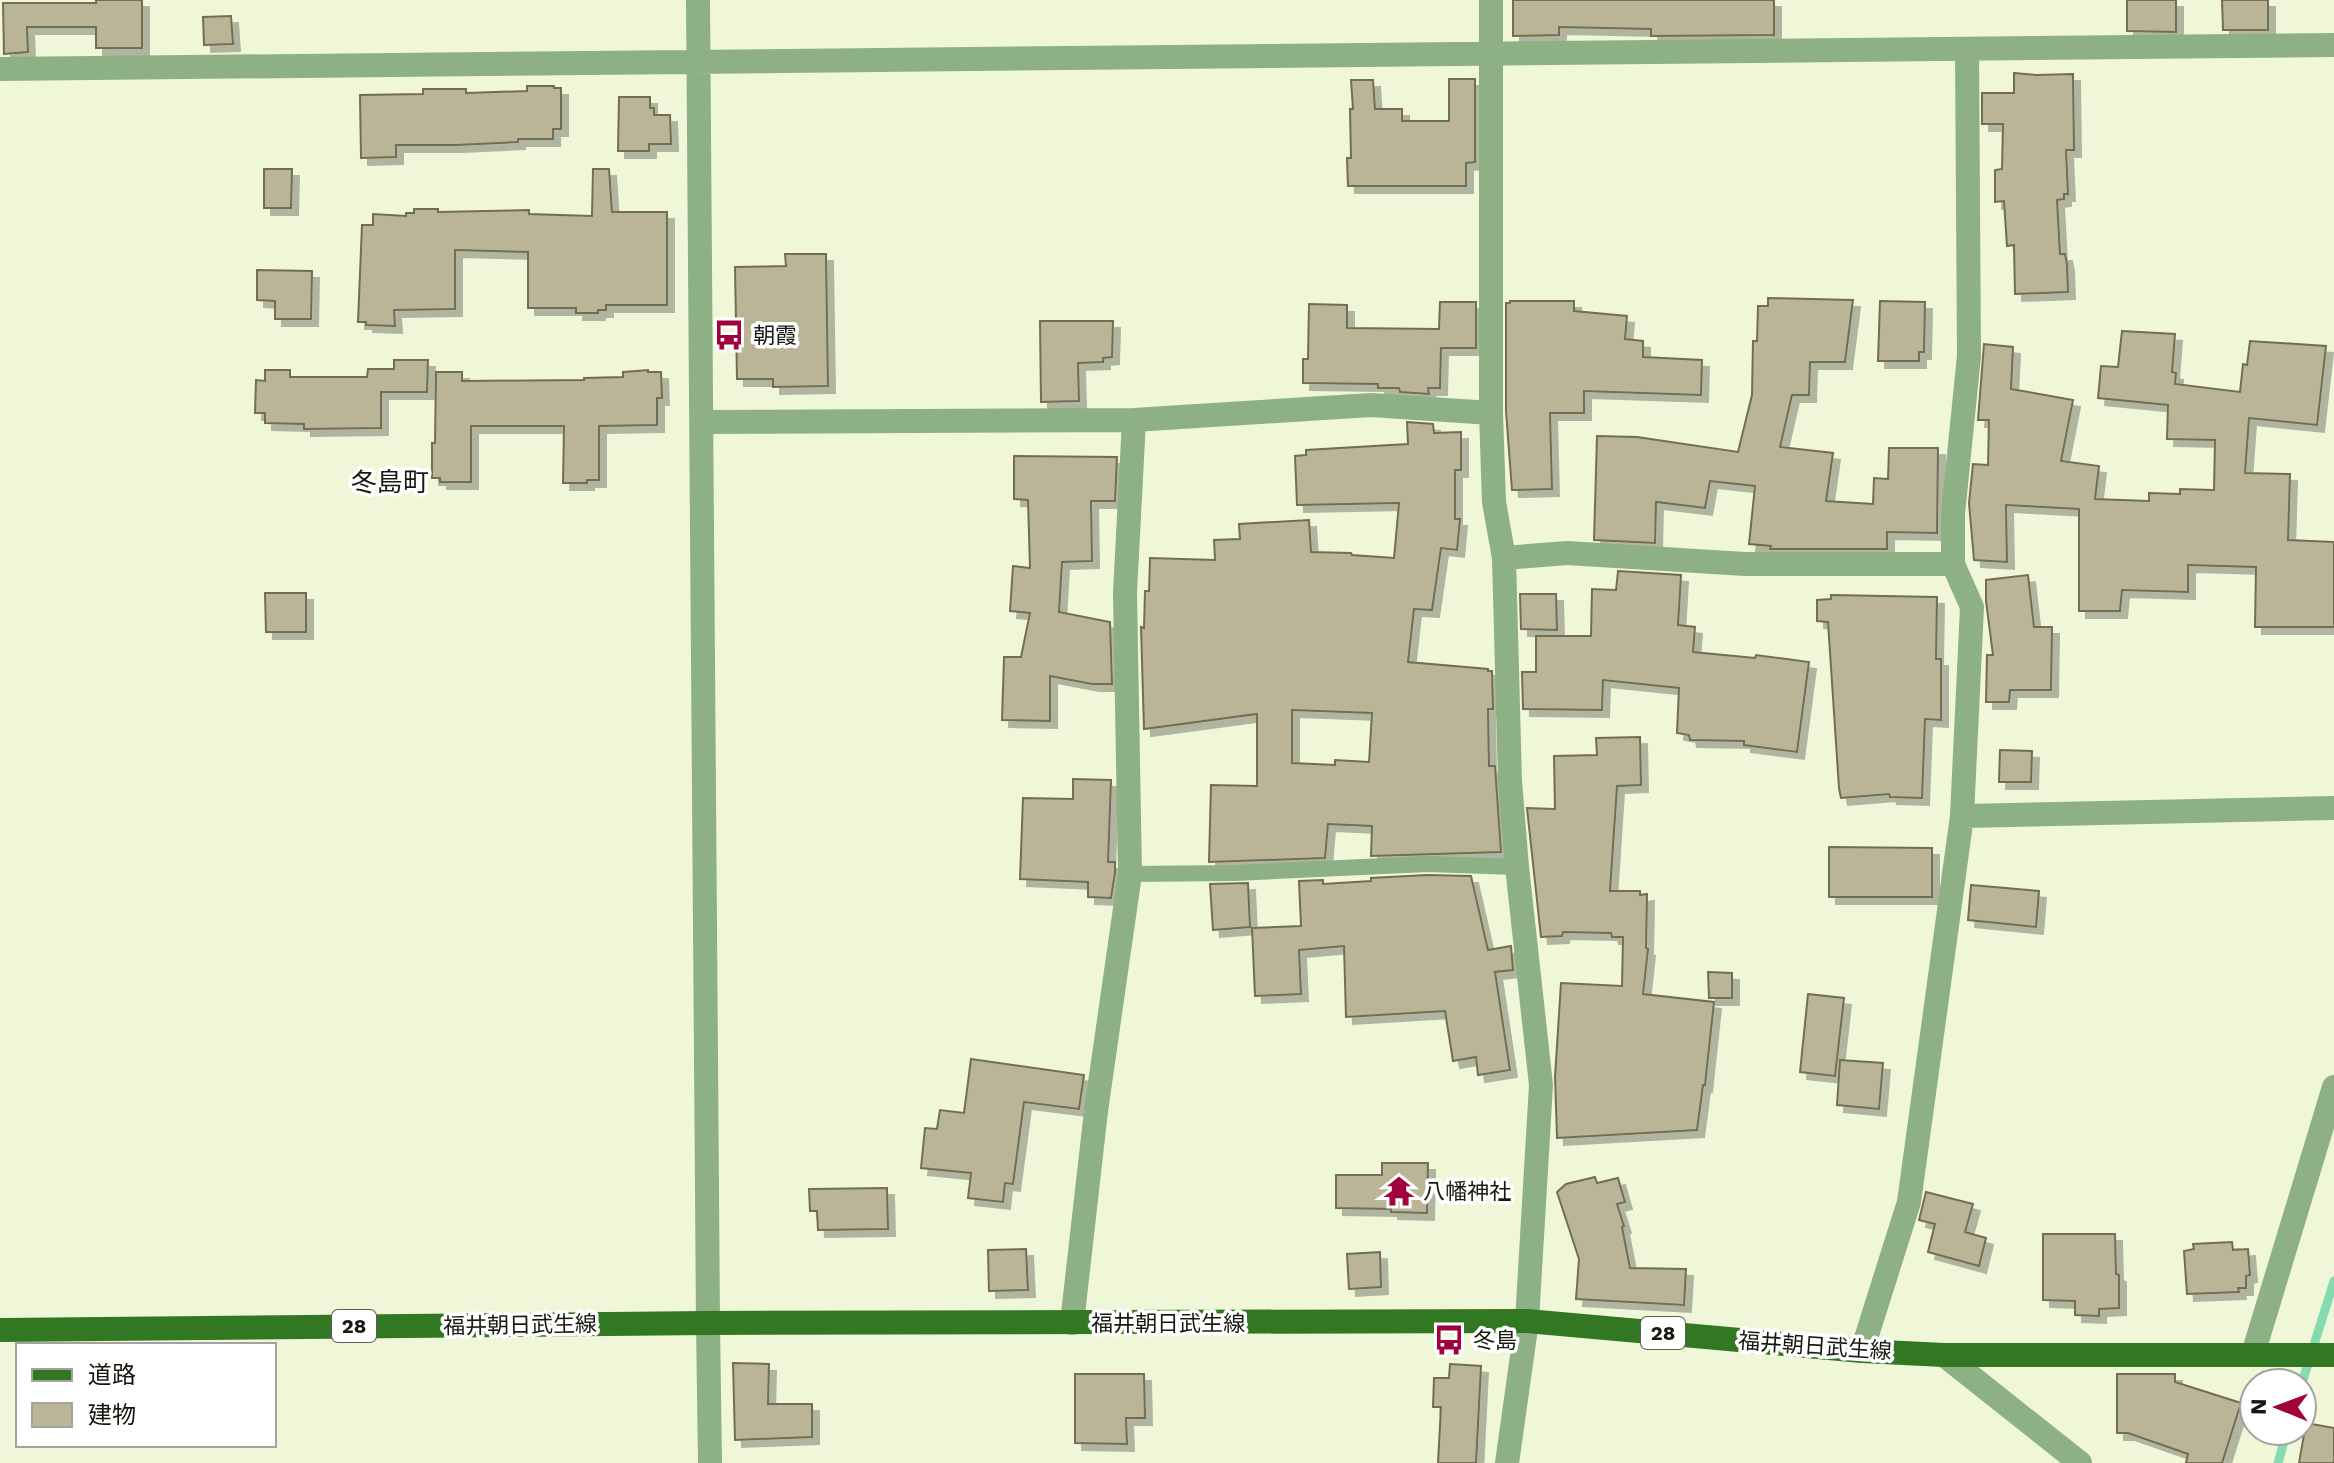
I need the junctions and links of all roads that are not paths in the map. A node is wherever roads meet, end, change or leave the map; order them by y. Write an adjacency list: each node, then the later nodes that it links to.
1 (698, 0): 6 (street)
2 (1491, 0): 5 (street)
3 (2334, 45): 4 (street)
4 (1967, 50): 5 (street); 12 (street)
5 (1491, 53): 6 (street); 8 (street)
6 (699, 64): 7 (street); 10 (street)
7 (0, 69)
8 (1491, 413): 9 (street); 11 (street)
9 (1134, 420): 10 (street); 16 (street)
10 (702, 422): 19 (street)
11 (1504, 558): 12 (street); 15 (street)
12 (1953, 564): 14 (street)
13 (2334, 808): 14 (street)
14 (1962, 816): 22 (street)
15 (1517, 867): 16 (lane); 18 (street)
16 (1130, 874): 20 (street)
17 (2334, 1087): 23 (street)
18 (1527, 1321): 20 (main road, 福井朝日武生線 / 28); 22 (main road, 福井朝日武生線 / 28); 27 (street)
19 (708, 1323): 20 (main road, 福井朝日武生線 / 28); 21 (main road, 福井朝日武生線 / 28); 26 (street)
20 (1072, 1323)
21 (0, 1330)
22 (1862, 1351): 24 (main road, 福井朝日武生線 / 28)
23 (2261, 1354): 24 (main road, 福井朝日武生線 / 28); 25 (main road, 福井朝日武生線 / 28)
24 (1944, 1355): 28 (street)
25 (2334, 1355)
26 (710, 1463)
27 (1507, 1463)
28 (2080, 1463)

